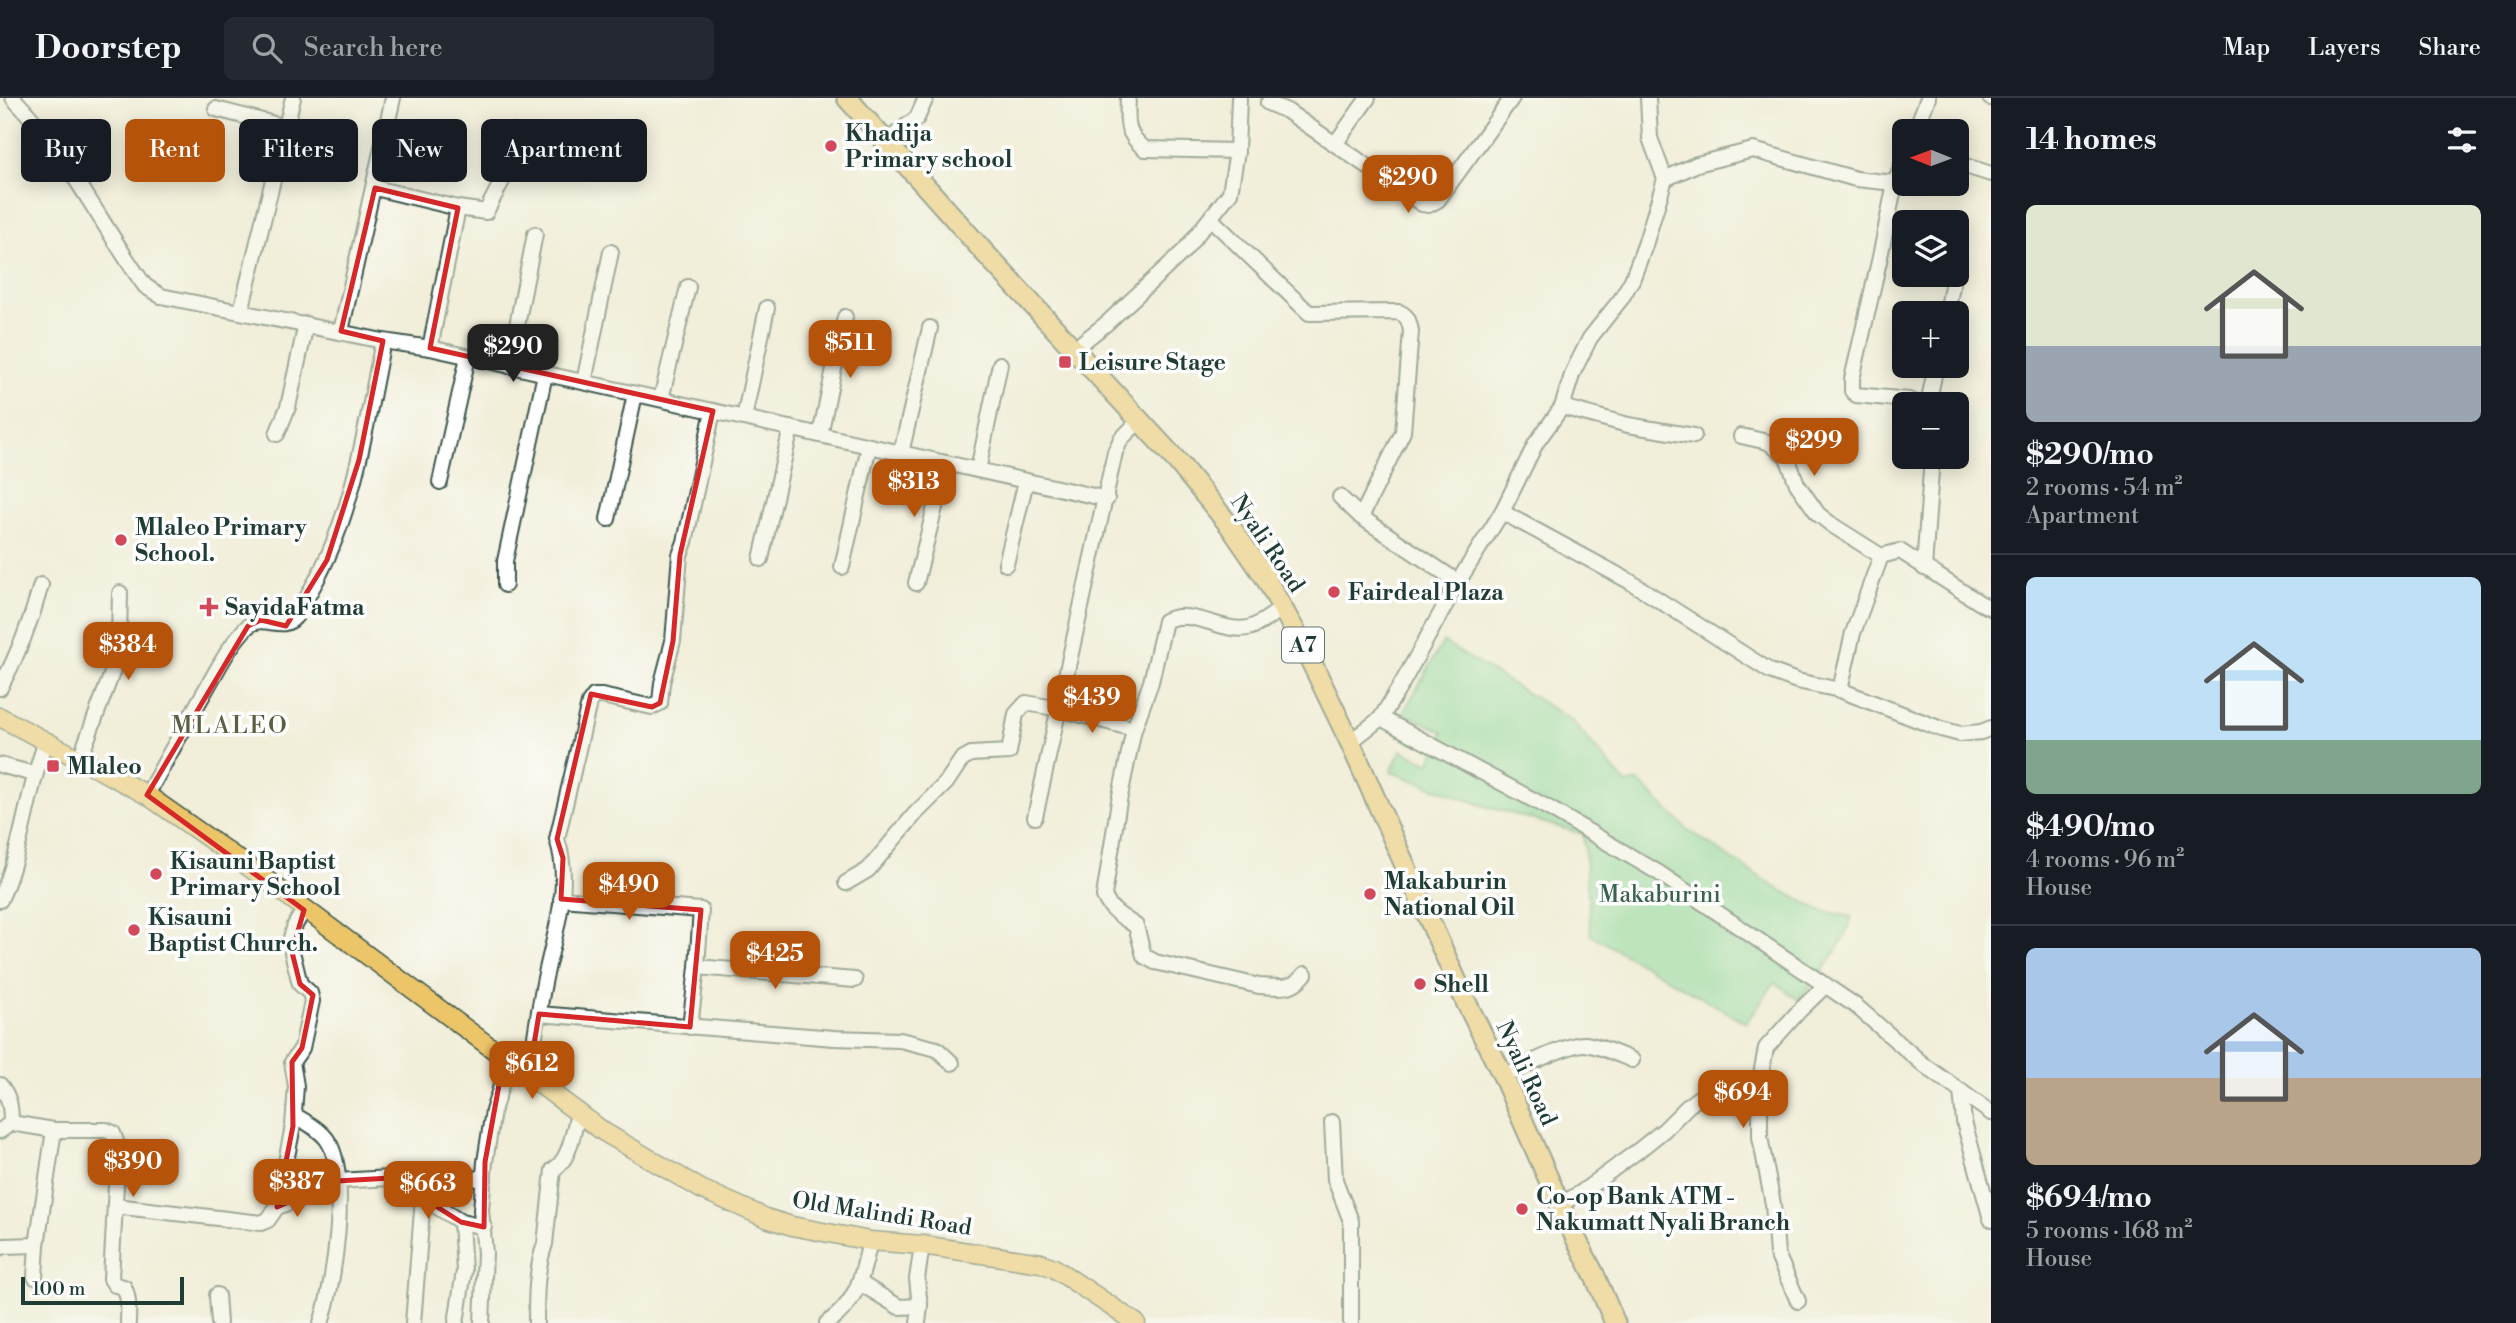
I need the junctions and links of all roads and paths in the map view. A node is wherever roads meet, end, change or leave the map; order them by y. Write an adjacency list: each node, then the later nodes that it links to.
1 (13, 98): 34 (street)
2 (293, 98): 15 (street)
3 (393, 98): 26 (street)
4 (847, 98): 17 (highway, Nyali Road / A7)
5 (926, 98): 17 (street)
6 (1129, 98): 19 (street)
7 (1239, 98): 19 (street)
8 (1368, 98): 18 (street)
9 (1512, 98): 18 (street)
10 (1648, 98): 22 (street)
11 (1928, 98): 16 (street)
12 (1268, 103): 18 (street)
13 (216, 109): 14 (street)
14 (255, 119)
15 (288, 119)
16 (1920, 119)
17 (887, 141): 41 (highway, Nyali Road / A7)
18 (1335, 144)
19 (1237, 151): 29 (street)
20 (1969, 167): 21 (street)
21 (1991, 174)
22 (1665, 179): 25 (street); 50 (street)
23 (273, 182): 34 (street)
24 (501, 182): 28 (street)
25 (1892, 183)
26 (375, 188): 28 (street); 38 (street)
27 (1892, 196): 48 (street)
28 (458, 208): 40 (street)
29 (1211, 219): 41 (street); 69 (street)
30 (535, 234): 44 (street)
31 (611, 252): 46 (street)
32 (688, 288): 49 (street)
33 (767, 308): 52 (street)
34 (241, 311): 36 (street)
35 (845, 317): 56 (street)
36 (306, 324): 38 (street); 55 (street)
37 (930, 328): 60 (street)
38 (341, 331): 39 (street)
39 (383, 341): 40 (street); 95 (street)
40 (430, 348): 42 (street)
41 (1074, 349): 53 (highway, Nyali Road / A7)
42 (468, 356): 44 (street); 65 (street)
43 (1000, 364): 63 (street)
44 (509, 366): 45 (street)
45 (545, 374): 46 (street); 79 (street)
46 (584, 382): 47 (street)
47 (635, 394): 49 (street); 70 (street)
48 (1892, 398)
49 (661, 399): 51 (street)
50 (1562, 407): 57 (street); 68 (street)
51 (713, 411): 52 (street); 98 (street)
52 (744, 418): 54 (street)
53 (1139, 421): 67 (street); 81 (highway, Nyali Road / A7)
54 (791, 428): 56 (street); 72 (street)
55 (277, 434)
56 (820, 435): 59 (street)
57 (1694, 436)
58 (1741, 436): 71 (street)
59 (869, 446): 60 (street); 74 (street)
60 (901, 453): 61 (street)
61 (946, 463): 63 (street); 77 (street)
62 (1931, 469): 75 (street)
63 (978, 470): 64 (street)
64 (1026, 481): 67 (street); 73 (street)
65 (440, 482)
66 (1340, 497): 69 (street)
67 (1107, 499): 85 (street)
68 (1502, 512): 76 (street); 84 (street)
69 (1362, 517): 76 (street)
70 (608, 519)
71 (1881, 556): 75 (street); 84 (street)
72 (761, 559)
73 (1006, 564)
74 (842, 568)
75 (1924, 568): 82 (street)
76 (1458, 582): 87 (street)
77 (916, 583)
78 (41, 585): 83 (street)
79 (505, 585)
80 (120, 593): 92 (street)
81 (1282, 608): 88 (street); 91 (highway, Nyali Road / A7)
82 (1991, 608)
83 (0, 688)
84 (1840, 690): 89 (street)
85 (1060, 709): 88 (street); 96 (street); 97 (street)
86 (0, 717): 90 (main road, Old Malindi Road)
87 (1381, 718): 91 (street); 104 (street)
88 (1134, 729): 102 (street)
89 (1991, 729)
90 (46, 742): 92 (main road, Old Malindi Road); 94 (street)
91 (1350, 742): 111 (highway, Nyali Road / A7)
92 (80, 758): 95 (main road, Old Malindi Road)
93 (0, 765): 94 (street)
94 (34, 774): 99 (street)
95 (147, 795): 100 (main road, Old Malindi Road)
96 (1035, 817)
97 (846, 883)
98 (561, 899): 101 (street); 105 (street)
99 (0, 900)
100 (304, 910): 108 (main road, Old Malindi Road); 117 (street)
101 (698, 967): 103 (street); 106 (street)
102 (1305, 974)
103 (855, 980)
104 (1826, 985): 114 (street); 139 (street)
105 (539, 1014): 106 (street); 110 (street)
106 (690, 1027): 109 (street)
107 (1632, 1060): 111 (street)
108 (509, 1061): 110 (main road, Old Malindi Road); 122 (street)
109 (952, 1063)
110 (529, 1074): 115 (main road, Old Malindi Road)
111 (1503, 1076): 125 (highway, Nyali Road / A7)
112 (1722, 1081): 125 (street)
113 (0, 1085): 119 (street)
114 (1961, 1091): 116 (street); 128 (street)
115 (579, 1111): 131 (main road, Old Malindi Road); 147 (street)
116 (1991, 1113)
117 (294, 1115): 123 (street); 127 (street)
118 (1332, 1122): 151 (street)
119 (5, 1127): 120 (street)
120 (54, 1130): 126 (street); 132 (street)
121 (427, 1176): 122 (street); 123 (street); 124 (street)
122 (484, 1179): 130 (street)
123 (337, 1181): 127 (street); 143 (street)
124 (423, 1198): 129 (street); 144 (street)
125 (1559, 1205): 138 (highway, Nyali Road / A7)
126 (115, 1206): 127 (street); 141 (street)
127 (277, 1207)
128 (1991, 1219)
129 (461, 1222): 130 (street); 145 (street)
130 (484, 1227): 146 (street)
131 (870, 1241): 133 (main road, Old Malindi Road); 136 (street)
132 (37, 1244): 134 (street); 135 (street)
133 (922, 1245): 140 (street); 150 (main road, Old Malindi Road)
134 (0, 1248)
135 (35, 1277)
136 (860, 1283): 140 (street); 148 (street)
137 (217, 1294): 142 (street)
138 (1603, 1294): 152 (highway, Nyali Road / A7); 153 (highway, Nyali Road / A7)
139 (1798, 1301)
140 (920, 1306): 149 (street)
141 (128, 1323)
142 (219, 1323)
143 (321, 1323)
144 (414, 1323)
145 (456, 1323)
146 (482, 1323)
147 (536, 1323)
148 (827, 1323)
149 (918, 1323)
150 (1136, 1323)
151 (1351, 1323)
152 (1615, 1323)
153 (1625, 1323)

